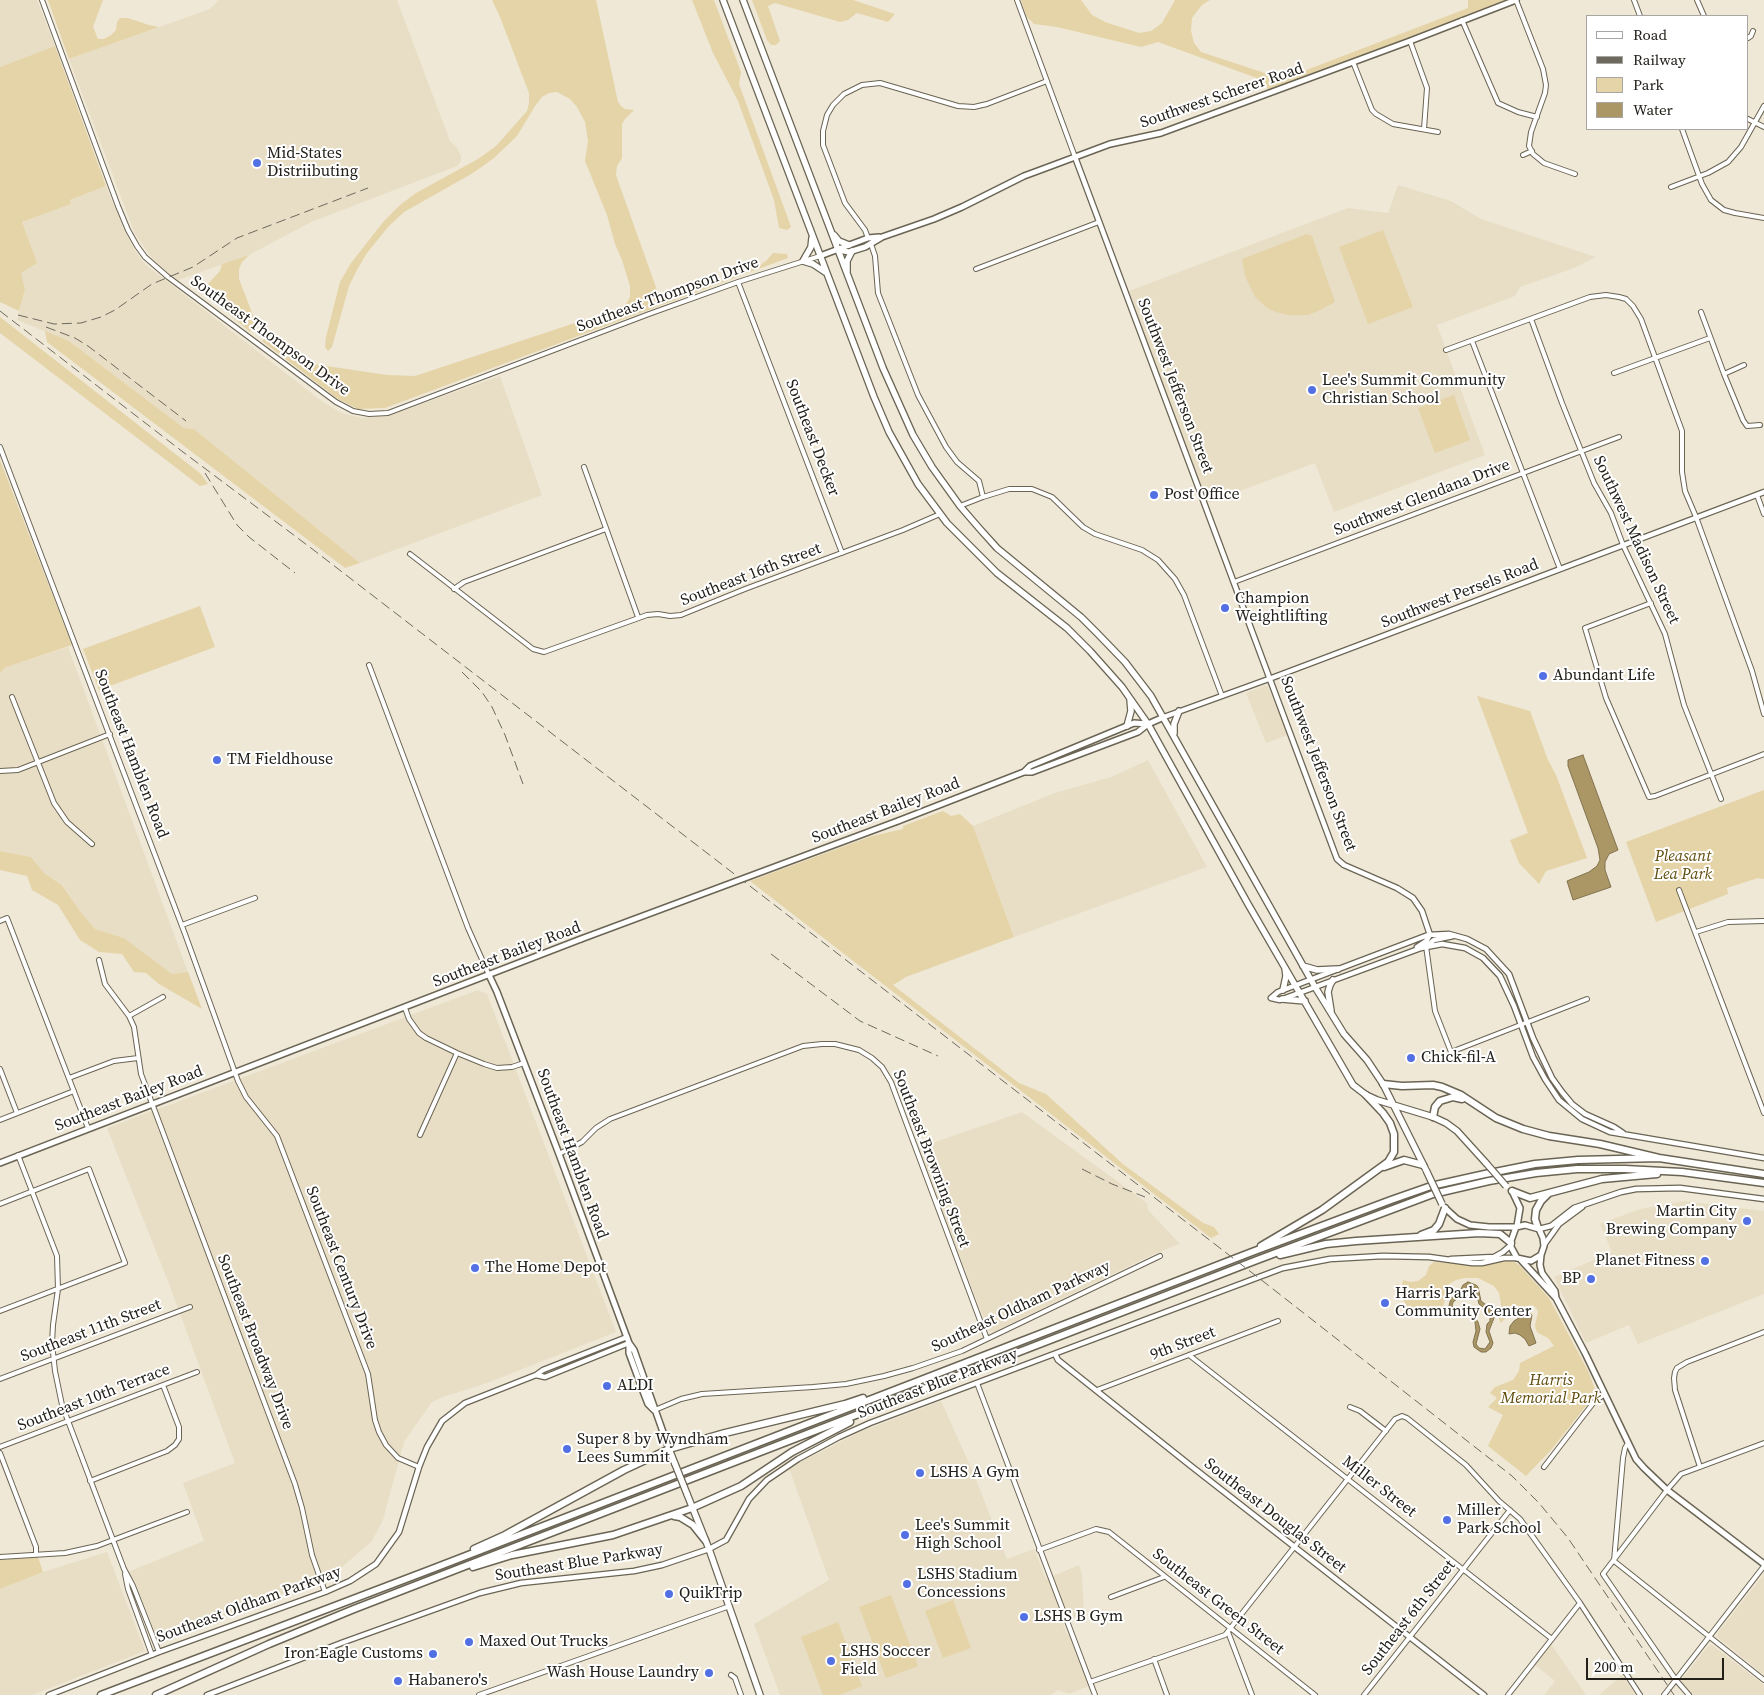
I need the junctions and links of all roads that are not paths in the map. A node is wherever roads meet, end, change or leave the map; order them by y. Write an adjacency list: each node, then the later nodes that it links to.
1 (42, 0): 43 (street, Southeast Thompson Drive)
2 (723, 0): 33 (main road)
3 (743, 0): 32 (main road)
4 (1017, 0): 15 (street, Southwest Jefferson Street)
5 (1516, 0): 10 (main road, Southwest Scherer Road); 17 (street)
6 (1634, 0): 8 (street)
7 (1697, 0): 9 (street)
8 (1640, 15)
9 (1704, 15)
10 (1462, 20): 13 (main road, Southwest Scherer Road); 17 (street)
11 (1753, 31): 12 (street)
12 (1749, 38)
13 (1410, 41): 14 (main road, Southwest Scherer Road); 21 (street)
14 (1353, 62): 21 (street); 26 (main road, Southwest Scherer Road)
15 (1047, 81): 26 (street, Southwest Jefferson Street); 34 (street)
16 (1764, 106): 19 (street)
17 (1537, 117): 24 (street)
18 (1749, 120): 19 (street)
19 (1755, 123): 20 (street); 28 (street)
20 (1764, 127)
21 (1424, 129): 23 (street)
22 (1682, 130): 28 (street)
23 (1438, 132)
24 (1532, 151): 25 (street); 27 (street)
25 (1523, 155)
26 (1075, 157): 31 (street, Southwest Jefferson Street); 34 (main road, Southwest Scherer Road)
27 (1575, 174)
28 (1700, 176): 29 (street); 30 (street)
29 (1671, 187)
30 (1764, 218)
31 (1099, 222): 40 (street); 71 (street, Southwest Jefferson Street)
32 (831, 233): 35 (main road); 36 (main road)
33 (812, 236): 38 (main road); 39 (main road)
34 (870, 241): 35 (main road, Southwest Scherer Road); 37 (main road, Southwest Scherer Road); 61 (street)
35 (849, 244): 36 (main road, Southwest Scherer Road)
36 (838, 250): 37 (main road, Southwest Scherer Road); 38 (main road, Southwest Scherer Road); 42 (main road)
37 (852, 251): 42 (main road)
38 (820, 256): 39 (street, Southeast Thompson Drive); 41 (main road)
39 (803, 261): 41 (main road); 43 (street, Southeast Thompson Drive)
40 (976, 269)
41 (826, 273): 63 (main road)
42 (846, 273): 62 (main road)
43 (738, 282): 68 (street, Southeast Decker)
44 (1701, 312): 46 (street)
45 (1531, 319): 47 (street); 49 (street); 56 (street, Southwest Madison Street)
46 (1710, 338): 49 (street); 52 (street)
47 (1472, 341): 48 (street); 58 (street)
48 (1446, 350)
49 (1655, 358): 51 (street); 65 (street)
50 (1744, 365): 52 (street)
51 (1614, 373)
52 (1724, 374): 53 (street)
53 (1760, 425)
54 (1618, 437): 56 (street, Southwest Glendana Drive)
55 (0, 447): 85 (street, Southeast Hamblen Road)
56 (1582, 450): 58 (street, Southwest Glendana Drive); 67 (street, Southwest Madison Street)
57 (584, 467): 66 (street)
58 (1523, 474): 70 (street); 71 (street, Southwest Glendana Drive)
59 (1764, 492): 60 (street, Southwest Persels Road)
60 (1757, 495): 64 (street); 65 (street, Southwest Persels Road)
61 (982, 497): 62 (street); 77 (street)
62 (960, 506): 82 (main road)
63 (940, 514): 68 (street, Southeast 16th Street); 79 (main road)
64 (1764, 514)
65 (1696, 517): 67 (street, Southwest Persels Road); 81 (street)
66 (606, 529): 72 (street); 74 (street)
67 (1623, 545): 70 (street, Southwest Persels Road); 73 (street, Southwest Madison Street)
68 (842, 553): 74 (street, Southeast 16th Street)
69 (410, 554): 72 (street)
70 (1560, 569): 76 (street, Southwest Persels Road)
71 (1234, 582): 76 (street, Southwest Jefferson Street)
72 (454, 589): 74 (street, Southeast 16th Street)
73 (1651, 603): 91 (street, Southwest Madison Street); 91 (street)
74 (638, 617)
75 (369, 665): 108 (street)
76 (1270, 679): 77 (street, Southwest Persels Road); 100 (street, Southwest Jefferson Street)
77 (1222, 696): 80 (street, Southwest Persels Road)
78 (12, 697): 88 (street)
79 (1129, 697): 83 (main road); 84 (main road)
80 (1179, 711): 82 (street, Southwest Persels Road); 86 (main road)
81 (1764, 714)
82 (1164, 717): 83 (main road, Southeast Bailey Road); 86 (main road)
83 (1148, 724): 84 (main road, Southeast Bailey Road); 90 (main road, Southeast Bailey Road); 105 (main road)
84 (1127, 726): 90 (main road, Southeast Bailey Road)
85 (110, 734): 88 (street); 98 (street, Southeast Hamblen Road)
86 (1174, 735): 106 (main road)
87 (1764, 754): 91 (street)
88 (37, 762): 89 (street); 93 (street)
89 (0, 771)
90 (1024, 772): 108 (main road, Southeast Bailey Road, bridge)
91 (1712, 774): 92 (street, Southwest Madison Street)
92 (1721, 799)
93 (92, 844)
94 (1680, 890): 99 (street)
95 (255, 898): 98 (street)
96 (0, 921): 129 (street)
97 (1764, 921): 99 (street)
98 (182, 925): 128 (street, Southeast Hamblen Road)
99 (1696, 932): 139 (street)
100 (1430, 935): 101 (street); 103 (street); 107 (street)
101 (1457, 936): 102 (street); 122 (street)
102 (1426, 946): 103 (street); 123 (street); 123 (street)
103 (1411, 951): 110 (street)
104 (99, 960): 120 (street, Southeast Broadway Drive)
105 (1284, 965): 111 (main road); 113 (main road)
106 (1302, 965): 107 (main road); 109 (main road)
107 (1338, 969): 109 (street)
108 (490, 975): 119 (main road, Southeast Bailey Road); 126 (main road, Southeast Hamblen Road)
109 (1310, 980): 111 (street); 112 (main road)
110 (1333, 980): 112 (street); 121 (main road)
111 (1296, 985): 113 (street); 114 (main road)
112 (1315, 987): 114 (street); 121 (main road)
113 (1283, 990): 116 (street)
114 (1300, 993): 116 (street); 118 (main road)
115 (163, 997): 120 (street)
116 (1282, 999): 118 (main road)
117 (1587, 1000): 122 (street)
118 (1305, 1001): 134 (main road)
119 (404, 1008): 124 (street); 128 (main road, Southeast Bailey Road)
120 (129, 1016): 125 (street, Southeast Broadway Drive)
121 (1333, 1018): 130 (main road)
122 (1527, 1022): 123 (street); 131 (street)
123 (1521, 1024): 133 (street)
124 (457, 1053): 126 (street); 144 (street)
125 (138, 1058): 129 (street); 136 (street, Southeast Broadway Drive)
126 (524, 1063): 145 (main road, Southeast Hamblen Road)
127 (0, 1069): 138 (street)
128 (235, 1072): 136 (main road, Southeast Bailey Road); 201 (street, Southeast Century Drive)
129 (69, 1078): 132 (street)
130 (1383, 1084): 135 (highway); 137 (main road)
131 (1559, 1088): 133 (street); 143 (street)
132 (74, 1092): 138 (street); 142 (street)
133 (1553, 1092): 143 (street)
134 (1366, 1096): 137 (main road); 151 (highway)
135 (1473, 1102): 140 (highway); 147 (highway)
136 (152, 1104): 142 (main road, Southeast Bailey Road); 225 (street, Southeast Broadway Drive)
137 (1394, 1104): 140 (main road); 150 (main road)
138 (17, 1113): 141 (street)
139 (1764, 1113)
140 (1433, 1117): 155 (main road, bridge)
141 (0, 1120)
142 (88, 1128): 146 (main road, Southeast Bailey Road)
143 (1623, 1133): 148 (street)
144 (420, 1135)
145 (559, 1154): 179 (street, Southeast Browning Street); 180 (main road, Southeast Hamblen Road)
146 (18, 1156): 149 (main road, Southeast Bailey Road); 156 (street)
147 (1659, 1158): 153 (highway); 167 (highway)
148 (1764, 1158)
149 (0, 1163)
150 (1425, 1168): 151 (highway); 161 (main road, bridge)
151 (1376, 1171): 167 (highway)
152 (1682, 1172): 154 (highway); 157 (highway); 172 (highway)
153 (1764, 1174)
154 (1764, 1183)
155 (1512, 1191): 157 (highway); 162 (main road)
156 (32, 1192): 159 (street); 173 (street); 173 (street)
157 (1549, 1194): 163 (highway)
158 (1764, 1199): 160 (street)
159 (0, 1204)
160 (1585, 1204): 163 (street); 166 (street)
161 (1444, 1206): 162 (main road); 164 (highway)
162 (1517, 1227): 163 (main road); 165 (main road)
163 (1539, 1228): 166 (main road)
164 (1415, 1237): 165 (highway); 172 (highway)
165 (1511, 1244): 170 (street); 171 (main road)
166 (1544, 1246): 168 (main road)
167 (1252, 1252): 187 (highway)
168 (1541, 1255): 171 (main road); 174 (main road)
169 (1160, 1256): 179 (street, Southeast Oldham Parkway)
170 (1450, 1259): 171 (street); 181 (street, Southeast Blue Parkway)
171 (1519, 1259): 174 (main road)
172 (1257, 1260): 191 (highway)
173 (58, 1289): 176 (street); 183 (street)
174 (1556, 1298): 190 (main road)
175 (190, 1307): 183 (street, Southeast 11th Street)
176 (0, 1311)
177 (1278, 1321): 182 (street, 9th Street)
178 (1764, 1332): 203 (street)
179 (987, 1339): 193 (street, Southeast Oldham Parkway)
180 (628, 1340): 193 (main road, Southeast Hamblen Road); 201 (street, Southeast Oldham Parkway)
181 (1055, 1354): 186 (street, Southeast Blue Parkway); 189 (street, Southeast Douglas Street)
182 (1189, 1355): 189 (street, 9th Street); 204 (street, Miller Street)
183 (53, 1359): 185 (street, Southeast 11th Street); 194 (street)
184 (197, 1372): 188 (street, Southeast 10th Terrace)
185 (0, 1379)
186 (977, 1383): 214 (street, Southeast Blue Parkway); 215 (street)
187 (908, 1384): 199 (highway); 220 (highway)
188 (163, 1385): 194 (street, Southeast 10th Terrace); 205 (street)
189 (1097, 1390): 213 (street, Southeast Douglas Street)
190 (1605, 1394): 196 (main road); 202 (street)
191 (905, 1396): 207 (highway); 223 (highway)
192 (1350, 1407): 195 (street)
193 (654, 1410): 199 (main road, Southeast Hamblen Road)
194 (68, 1422): 198 (street, Southeast 10th Terrace); 205 (street)
195 (1386, 1431): 204 (street); 208 (street)
196 (1628, 1443): 206 (main road); 218 (street)
197 (1764, 1443): 203 (street)
198 (0, 1447)
199 (669, 1450): 207 (main road, bridge); 220 (highway)
200 (0, 1453): 216 (street)
201 (419, 1467): 225 (street, Southeast Oldham Parkway)
202 (1544, 1467)
203 (1700, 1467): 206 (street)
204 (1348, 1479): 213 (street); 221 (street, Miller Street)
205 (90, 1481): 212 (street)
206 (1667, 1490): 218 (street); 219 (main road)
207 (692, 1508): 210 (highway); 211 (main road)
208 (1510, 1510): 221 (street, Southeast 6th Street); 227 (street)
209 (188, 1512): 212 (street)
210 (670, 1515): 211 (highway); 223 (highway)
211 (705, 1540): 214 (main road)
212 (113, 1541): 216 (street); 222 (street)
213 (1296, 1546): 229 (street); 230 (street, Southeast Douglas Street)
214 (708, 1549): 228 (main road); 243 (street, Southeast Blue Parkway)
215 (1040, 1550): 224 (street, Southeast Green Street); 239 (street)
216 (36, 1554): 217 (street)
217 (0, 1557)
218 (1614, 1561): 231 (street); 237 (street)
219 (1764, 1565): 231 (street)
220 (432, 1569): 241 (highway)
221 (1464, 1569): 230 (street, Southeast 6th Street); 232 (street, Miller Street)
222 (124, 1570): 233 (street); 234 (street)
223 (453, 1571): 242 (highway)
224 (1164, 1576): 226 (street); 229 (street, Southeast Green Street)
225 (326, 1592): 233 (street, Southeast Oldham Parkway)
226 (1111, 1597)
227 (1580, 1603): 232 (street); 254 (street)
228 (728, 1607): 244 (street); 246 (main road)
229 (1229, 1630): 235 (street); 249 (street); 250 (street, Southeast Green Street)
230 (1410, 1637): 251 (street, Southeast 6th Street); 252 (street, Southeast Douglas Street)
231 (1708, 1637): 237 (street); 238 (street)
232 (1552, 1639): 253 (street)
233 (159, 1652): 234 (street, Southeast Oldham Parkway)
234 (152, 1654): 240 (street, Southeast Oldham Parkway)
235 (1154, 1659): 239 (street); 248 (street)
236 (731, 1675): 245 (street)
237 (1676, 1680): 255 (street); 256 (street)
238 (1764, 1680)
239 (1090, 1682): 247 (street)
240 (49, 1695)
241 (101, 1695)
242 (156, 1695)
243 (207, 1695)
244 (479, 1695)
245 (742, 1695)
246 (760, 1695)
247 (1095, 1695)
248 (1167, 1695)
249 (1252, 1695)
250 (1315, 1695)
251 (1364, 1695)
252 (1484, 1695)
253 (1508, 1695)
254 (1640, 1695)
255 (1664, 1695)
256 (1690, 1695)

